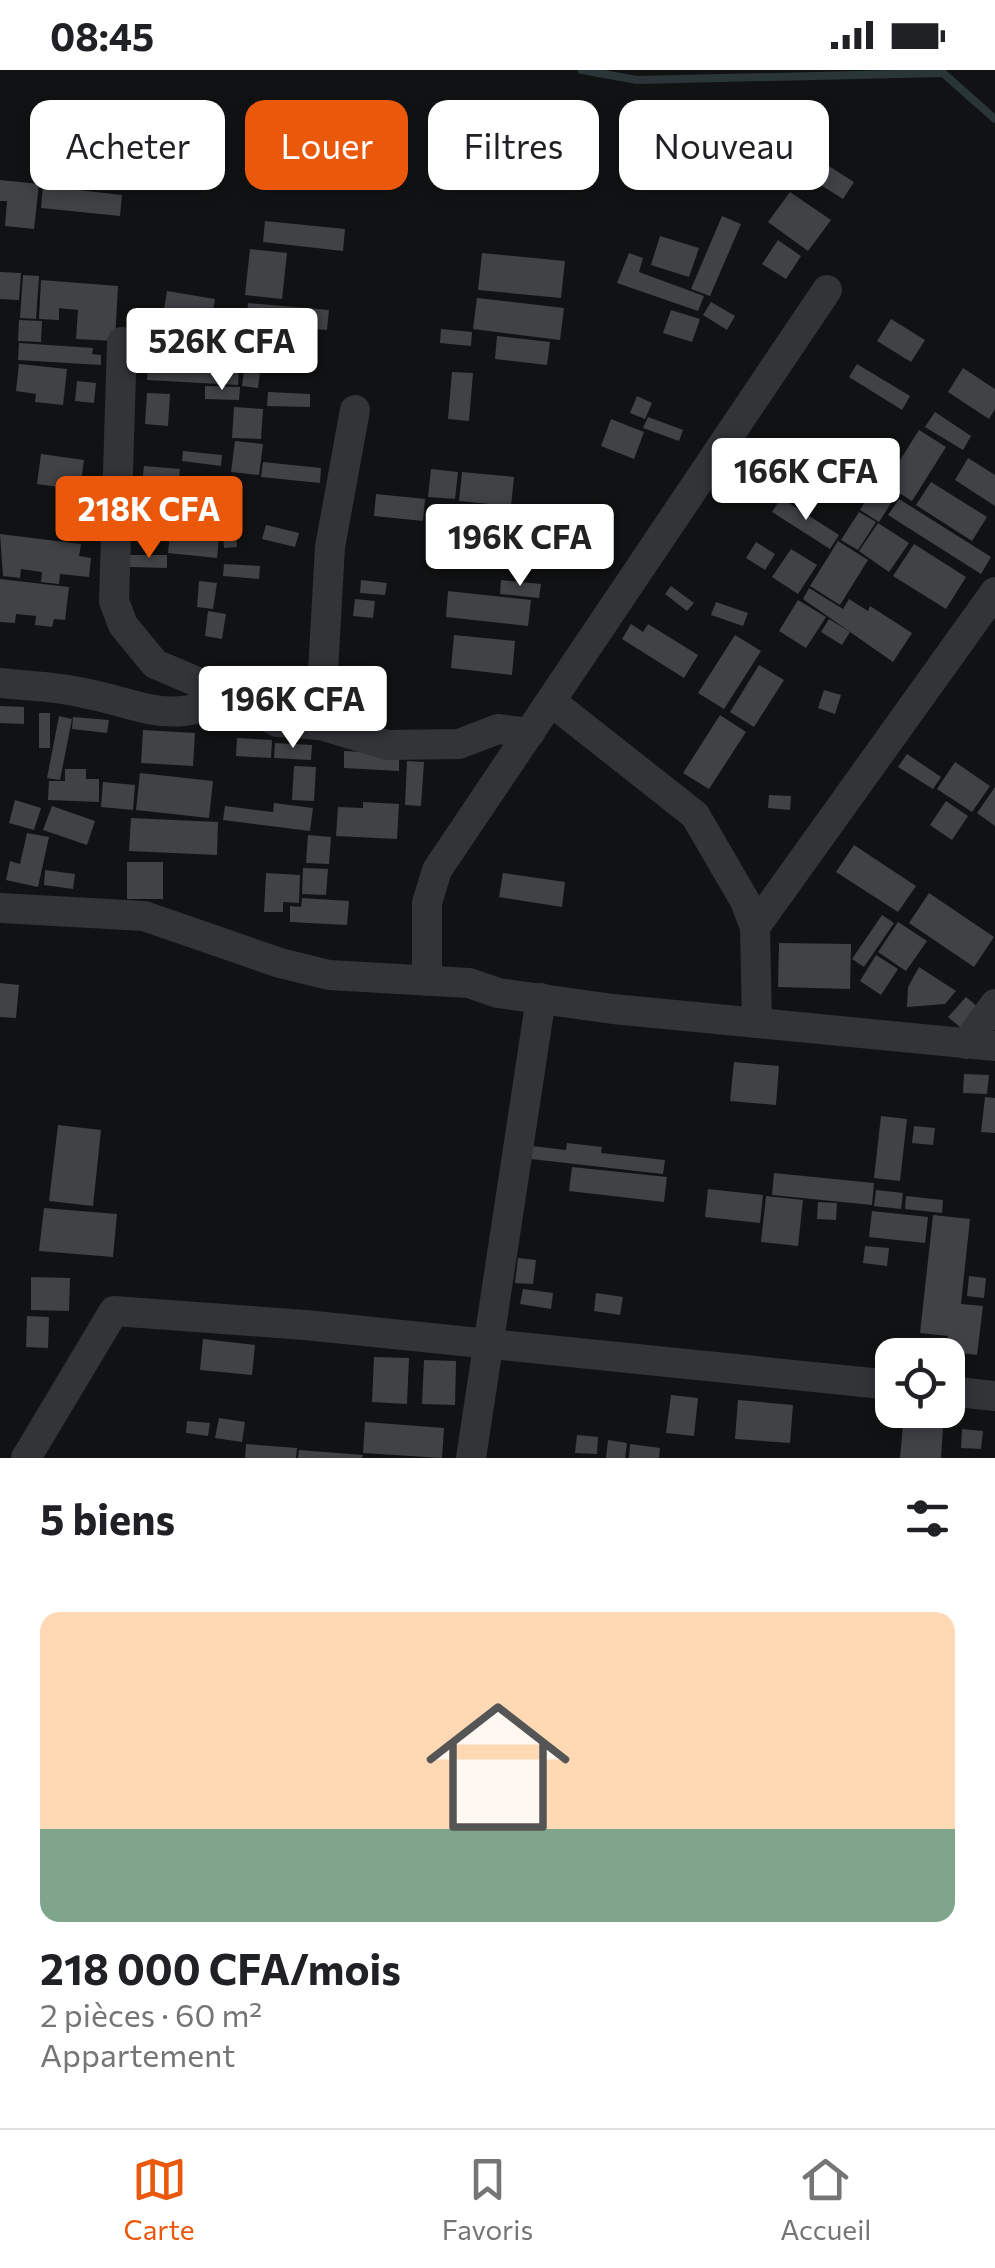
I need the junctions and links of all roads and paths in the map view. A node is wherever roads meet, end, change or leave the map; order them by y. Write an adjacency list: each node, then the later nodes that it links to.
1 (827, 290): 7 (street)
2 (122, 342): 6 (street)
3 (355, 410): 8 (street)
4 (995, 592): 11 (street)
5 (0, 683): 6 (street)
6 (233, 696): 8 (street)
7 (553, 703): 9 (street); 11 (street)
8 (320, 725): 9 (street)
9 (530, 733): 12 (street)
10 (0, 908): 12 (street)
11 (755, 927): 15 (street)
12 (427, 982): 13 (street)
13 (541, 998): 15 (street); 17 (street)
14 (995, 1004): 16 (street)
15 (757, 1023): 16 (street)
16 (981, 1045)
17 (486, 1342): 18 (street); 21 (street); 22 (street)
18 (875, 1383)
19 (965, 1393): 20 (street)
20 (995, 1396)
21 (26, 1458)
22 (471, 1458)

